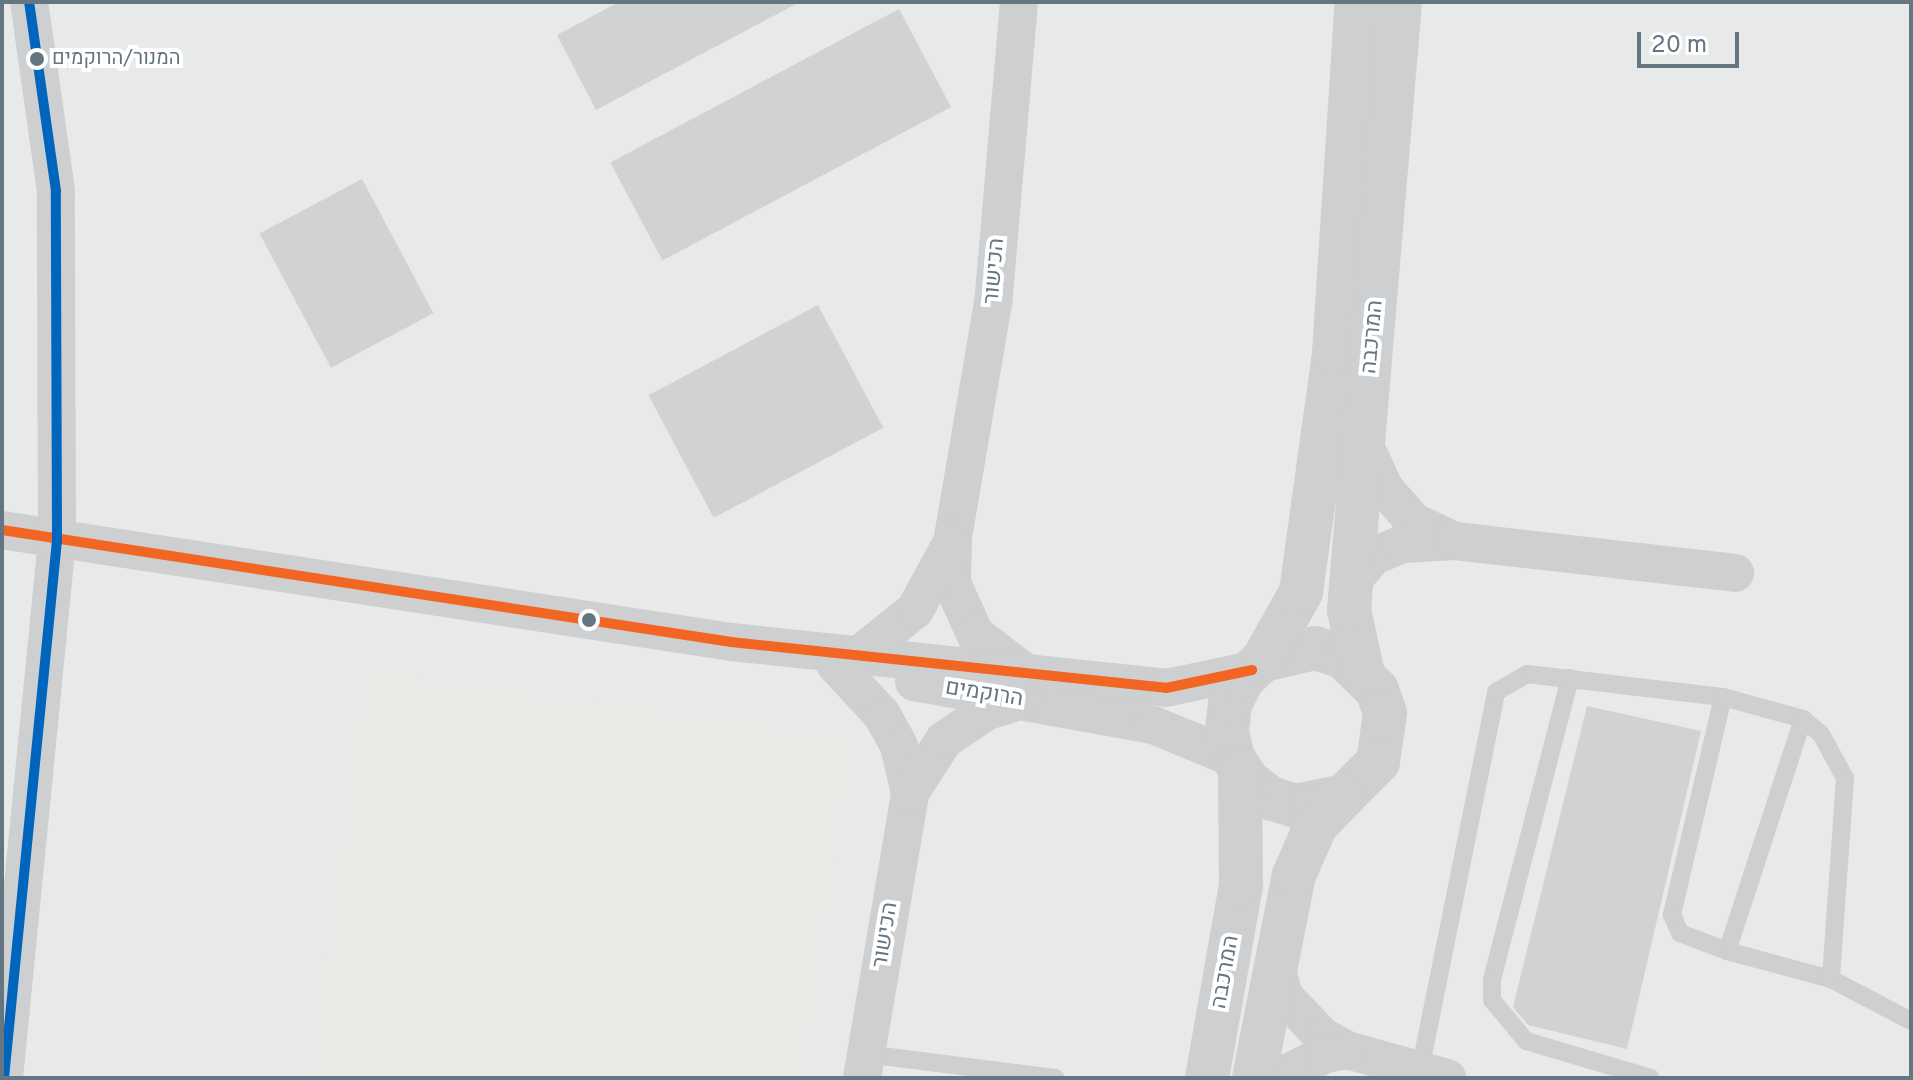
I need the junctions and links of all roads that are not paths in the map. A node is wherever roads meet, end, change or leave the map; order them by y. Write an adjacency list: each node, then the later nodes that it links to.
1 (29, 2): 8 (street)
2 (1019, 2): 7 (street, הכישור)
3 (1357, 2): 13 (street, המרכבה)
4 (1400, 2): 5 (street, המרכבה)
5 (1365, 446): 9 (street); 11 (street, המרכבה)
6 (2, 530): 8 (street, הרוקמים)
7 (953, 538): 12 (street, הכישור); 16 (street, הכישור)
8 (57, 540): 12 (street, הרוקמים); 31 (street)
9 (1455, 541): 10 (street); 11 (street)
10 (1735, 573)
11 (1352, 581): 14 (street, המרכבה)
12 (847, 659): 16 (street, הרוקמים); 20 (street, הכישור)
13 (1258, 665): 14 (street); 16 (street, הרוקמים); 19 (street)
14 (1362, 670): 21 (street)
15 (1570, 678): 17 (lane); 29 (lane); 35 (lane)
16 (1023, 685): 19 (street, הרוקמים); 20 (street, הכישור)
17 (1723, 697): 18 (lane); 22 (lane)
18 (1803, 719): 22 (lane); 24 (lane)
19 (1236, 763): 21 (street); 32 (street, המרכבה)
20 (910, 793): 27 (street, הכישור)
21 (1344, 796): 23 (street)
22 (1727, 951): 24 (lane)
23 (1276, 965): 26 (street); 33 (street)
24 (1831, 979): 25 (lane)
25 (1911, 1021)
26 (1347, 1050): 29 (street); 34 (street)
27 (864, 1066): 28 (lane)
28 (958, 1072): 30 (lane)
29 (1433, 1074)
30 (1045, 1077)
31 (4, 1078)
32 (1207, 1078)
33 (1254, 1078)
34 (1277, 1078)
35 (1651, 1078)

